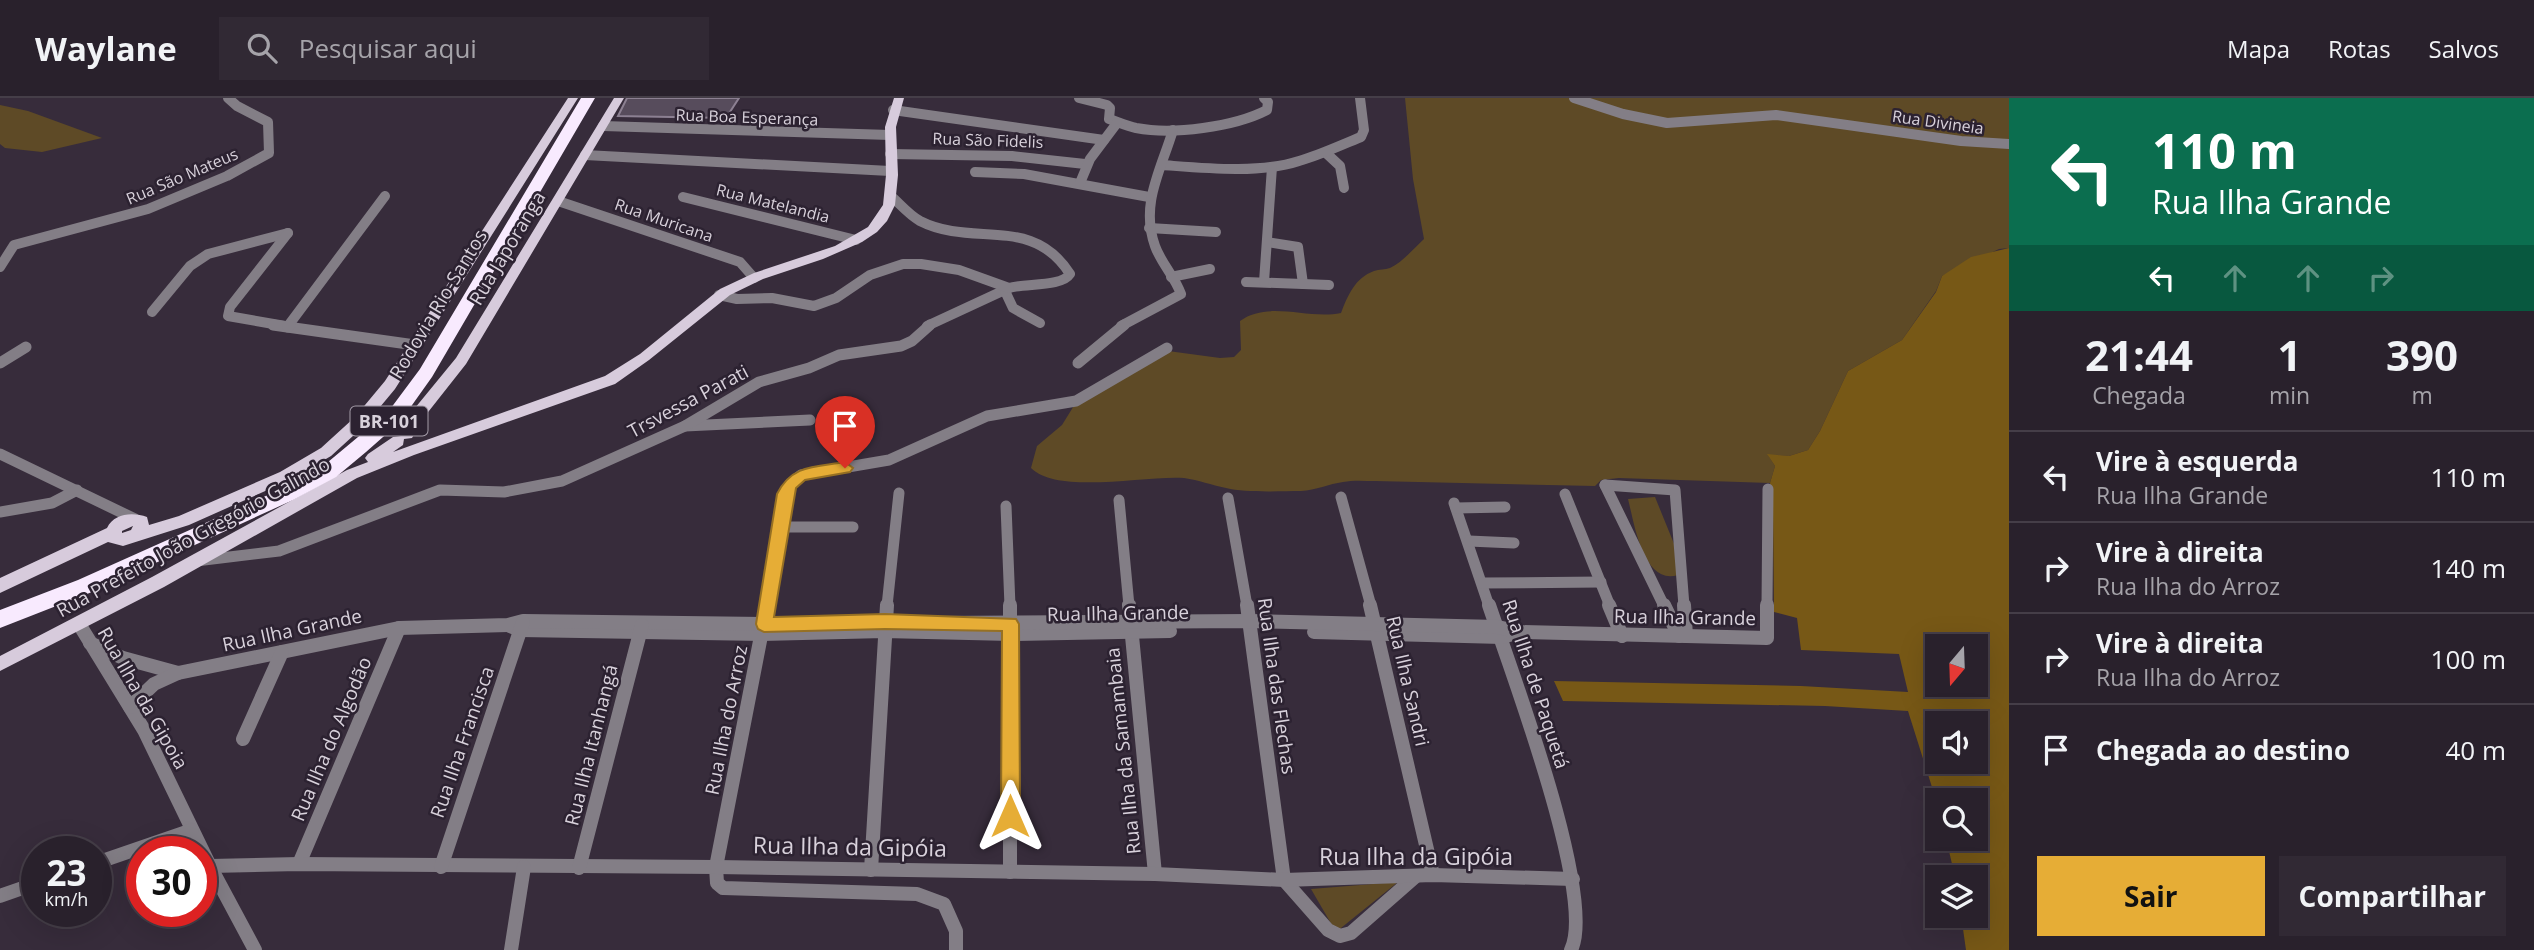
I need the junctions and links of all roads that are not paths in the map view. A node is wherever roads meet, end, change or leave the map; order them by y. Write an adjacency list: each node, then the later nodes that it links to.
1 (228, 98): 35 (street, Rua São Mateus)
2 (573, 98): 48 (main road)
3 (588, 98): 80 (highway, Rodovia Rio-Santos / BR-101)
4 (619, 98): 11 (main road, Rua Japoranga)
5 (1079, 98): 10 (street)
6 (1265, 98): 12 (street)
7 (1360, 98): 16 (street)
8 (1574, 98): 15 (street, Rua Divineia)
9 (896, 104): 13 (main road, Rua Prefeito João Gregório Galindo); 14 (street)
10 (1116, 123): 12 (street); 14 (street)
11 (603, 126): 13 (street, Rua Boa Esperança); 18 (main road, Rua Japoranga)
12 (1173, 130): 20 (street)
13 (890, 135): 17 (main road, Rua Prefeito João Gregório Galindo)
14 (1104, 140): 19 (street)
15 (2009, 144)
16 (1326, 153): 21 (street); 25 (street)
17 (890, 154): 19 (street, Rua São Fidelis); 22 (main road, Rua Prefeito João Gregório Galindo)
18 (585, 155): 22 (street); 30 (main road, Rua Japoranga)
19 (1085, 164): 24 (street)
20 (1162, 165): 21 (street); 29 (street)
21 (1272, 167): 34 (street)
22 (890, 172): 27 (main road, Rua Prefeito João Gregório Galindo)
23 (975, 172): 24 (street)
24 (1080, 183): 29 (street)
25 (1344, 188)
26 (385, 196): 47 (street)
27 (891, 196): 33 (main road, Rua Prefeito João Gregório Galindo); 43 (street, Trsvessa Parati)
28 (683, 197): 33 (street, Rua Matelandia)
29 (1149, 197): 31 (street)
30 (558, 201): 38 (street, Rua Muricana); 55 (main road, Rua Japoranga)
31 (1149, 228): 32 (street); 37 (street)
32 (1216, 232)
33 (856, 240): 38 (main road, Rua Prefeito João Gregório Galindo)
34 (1267, 243): 40 (street); 41 (street)
35 (0, 267)
36 (1210, 269): 37 (street)
37 (1171, 276): 52 (street)
38 (754, 278): 44 (main road, Rua Prefeito João Gregório Galindo)
39 (1246, 282): 40 (street)
40 (1264, 282): 41 (street)
41 (1303, 284): 42 (street)
42 (1329, 285)
43 (1007, 290): 44 (street); 46 (street); 54 (street, Trsvessa Parati)
44 (719, 295): 55 (main road, Rua Prefeito João Gregório Galindo)
45 (152, 312): 47 (street)
46 (1040, 323)
47 (288, 327): 48 (street)
48 (415, 345): 70 (main road)
49 (26, 346): 51 (street)
50 (1167, 348): 71 (street, Rua Ilha do Arroz)
51 (0, 363)
52 (1078, 363)
53 (810, 420): 54 (street)
54 (685, 426): 76 (street, Trsvessa Parati)
55 (411, 442): 76 (main road, Rua Prefeito João Gregório Galindo)
56 (0, 454): 58 (street)
57 (1768, 489): 95 (street, Rua Ilha Grande)
58 (77, 490): 64 (street); 68 (street)
59 (899, 493): 84 (street)
60 (1565, 494): 77 (street)
61 (1341, 497): 92 (street, Rua Ilha Sandri)
62 (1228, 498): 85 (street, Rua Ilha das Flechas)
63 (1119, 500): 88 (street, Rua Ilha da Samambaia)
64 (102, 502): 69 (street); 73 (street)
65 (1455, 505): 67 (street); 74 (street, Rua Ilha de Paquetá)
66 (1006, 506): 91 (street)
67 (1505, 507)
68 (0, 512)
69 (137, 519): 70 (main road); 73 (main road)
70 (183, 521): 73 (main road)
71 (780, 527): 72 (street); 90 (street, Rua Ilha do Arroz)
72 (853, 527)
73 (120, 534): 79 (main road)
74 (1469, 541): 75 (street); 78 (street, Rua Ilha de Paquetá)
75 (1514, 543)
76 (195, 561): 82 (main road, Rua Prefeito João Gregório Galindo)
77 (1601, 582): 78 (street); 94 (street)
78 (1482, 583): 93 (street, Rua Ilha de Paquetá)
79 (0, 586)
80 (56, 598): 81 (highway, Rodovia Rio-Santos / BR-101); 86 (highway, Rodovia Rio-Santos / BR-101)
81 (0, 619)
82 (79, 624): 96 (street, Rua Ilha da Gipoia); 98 (main road, Rua Prefeito João Gregório Galindo)
83 (517, 625): 87 (street, Rua Ilha Grande); 89 (street, Rua Ilha Grande); 107 (street, Rua Ilha Francisca)
84 (885, 626): 90 (street, Rua Ilha Grande); 91 (street, Rua Ilha Grande); 111 (street)
85 (1250, 626): 88 (street, Rua Ilha Grande); 92 (street, Rua Ilha Grande); 117 (street, Rua Ilha das Flechas)
86 (0, 627)
87 (641, 627): 90 (street, Rua Ilha Grande); 110 (street, Rua Ilha Itanhangá)
88 (1130, 627): 91 (street, Rua Ilha Grande); 113 (street, Rua Ilha da Samambaia)
89 (399, 628): 97 (street, Rua Ilha Grande); 105 (street, Rua Ilha do Algodão)
90 (763, 629): 109 (street, Rua Ilha do Arroz)
91 (1011, 629): 112 (street)
92 (1377, 630): 93 (street, Rua Ilha Grande); 114 (street, Rua Ilha Sandri)
93 (1500, 632): 94 (street, Rua Ilha Grande); 118 (street, Rua Ilha de Paquetá)
94 (1622, 636): 95 (street, Rua Ilha Grande)
95 (1683, 636): 95 (street)
96 (90, 643): 99 (street, Rua Ilha Grande); 100 (street, Rua Ilha da Gipoia)
97 (282, 652): 99 (street, Rua Ilha Grande); 101 (street)
98 (0, 664)
99 (178, 673): 100 (street)
100 (130, 707): 102 (street, Rua Ilha da Gipoia)
101 (243, 739)
102 (192, 830): 103 (street, Rua Ilha da Gipoia); 104 (street)
103 (195, 836)
104 (112, 858)
105 (299, 864): 106 (street, Rua Ilha da Gipóia); 107 (street, Rua Ilha da Gipóia)
106 (217, 866)
107 (440, 867): 108 (street, Rua Ilha da Gipóia)
108 (524, 867): 110 (street, Rua Ilha da Gipóia); 122 (street)
109 (716, 867): 110 (street, Rua Ilha da Gipóia); 111 (street, Rua Ilha da Gipóia); 123 (street)
110 (579, 868)
111 (872, 870): 112 (street, Rua Ilha da Gipóia)
112 (1010, 872): 113 (street, Rua Ilha da Gipóia)
113 (1155, 874): 117 (street, Rua Ilha da Gipóia)
114 (1433, 875): 115 (street, Rua Ilha da Gipóia); 118 (street, Rua Ilha da Gipóia)
115 (1416, 876): 117 (street, Rua Ilha da Gipóia); 117 (street)
116 (217, 879): 121 (street, Rua Ilha da Gipoia)
117 (1284, 880)
118 (1573, 880): 124 (street)
119 (21, 888): 120 (street)
120 (0, 895)
121 (255, 950)
122 (511, 950)
123 (956, 950)
124 (1571, 950)

